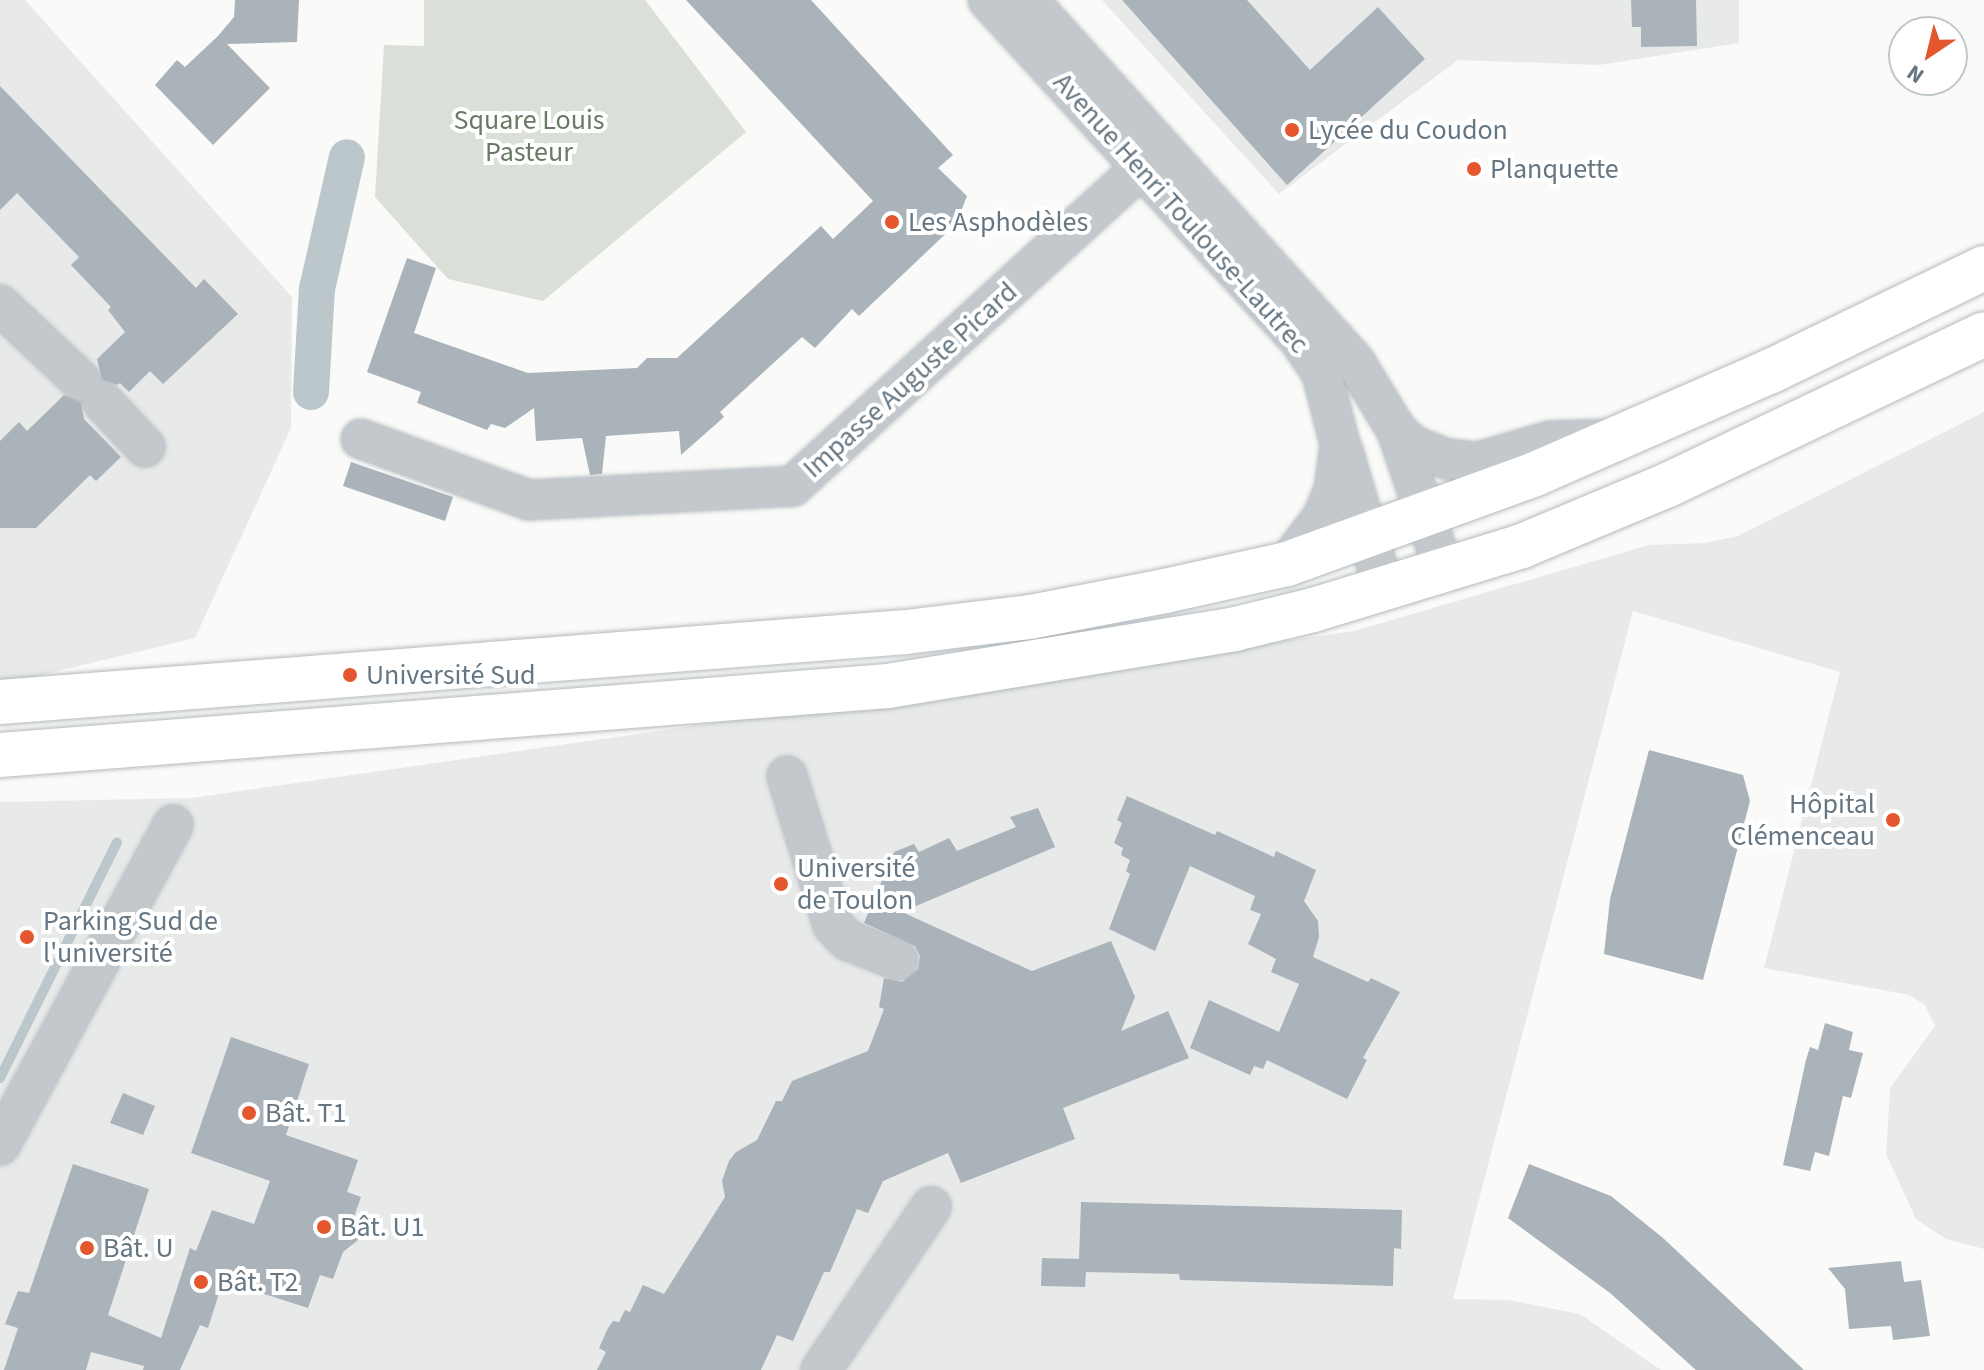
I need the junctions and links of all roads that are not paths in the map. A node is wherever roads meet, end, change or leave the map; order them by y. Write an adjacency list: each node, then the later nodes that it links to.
1 (988, 0): 3 (street, Avenue Henri Toulouse-Lautrec)
2 (1028, 0): 7 (street, Avenue Henri Toulouse-Lautrec)
3 (1141, 168): 9 (street, Impasse Auguste Picard); 10 (street, Avenue Henri Toulouse-Lautrec)
4 (1984, 268): 8 (main road)
5 (0, 305): 11 (street)
6 (1984, 334): 15 (main road)
7 (1397, 431): 8 (street, Avenue Henri Toulouse-Lautrec); 12 (street, Avenue Henri Toulouse-Lautrec)
8 (1622, 438): 12 (main road)
9 (361, 439)
10 (1340, 444): 13 (street, Avenue Henri Toulouse-Lautrec); 14 (street, Avenue Henri Toulouse-Lautrec)
11 (145, 447)
12 (1425, 515): 13 (main road); 15 (street, Avenue Henri Toulouse-Lautrec)
13 (1368, 534): 14 (main road); 16 (street, Avenue Henri Toulouse-Lautrec)
14 (1287, 564): 17 (main road)
15 (1444, 571): 16 (main road)
16 (1384, 589): 18 (main road)
17 (0, 702)
18 (0, 755)
19 (787, 776): 21 (street)
20 (173, 825): 22 (street)
21 (898, 960)
22 (0, 1145)
23 (931, 1207): 24 (street)
24 (821, 1370)

